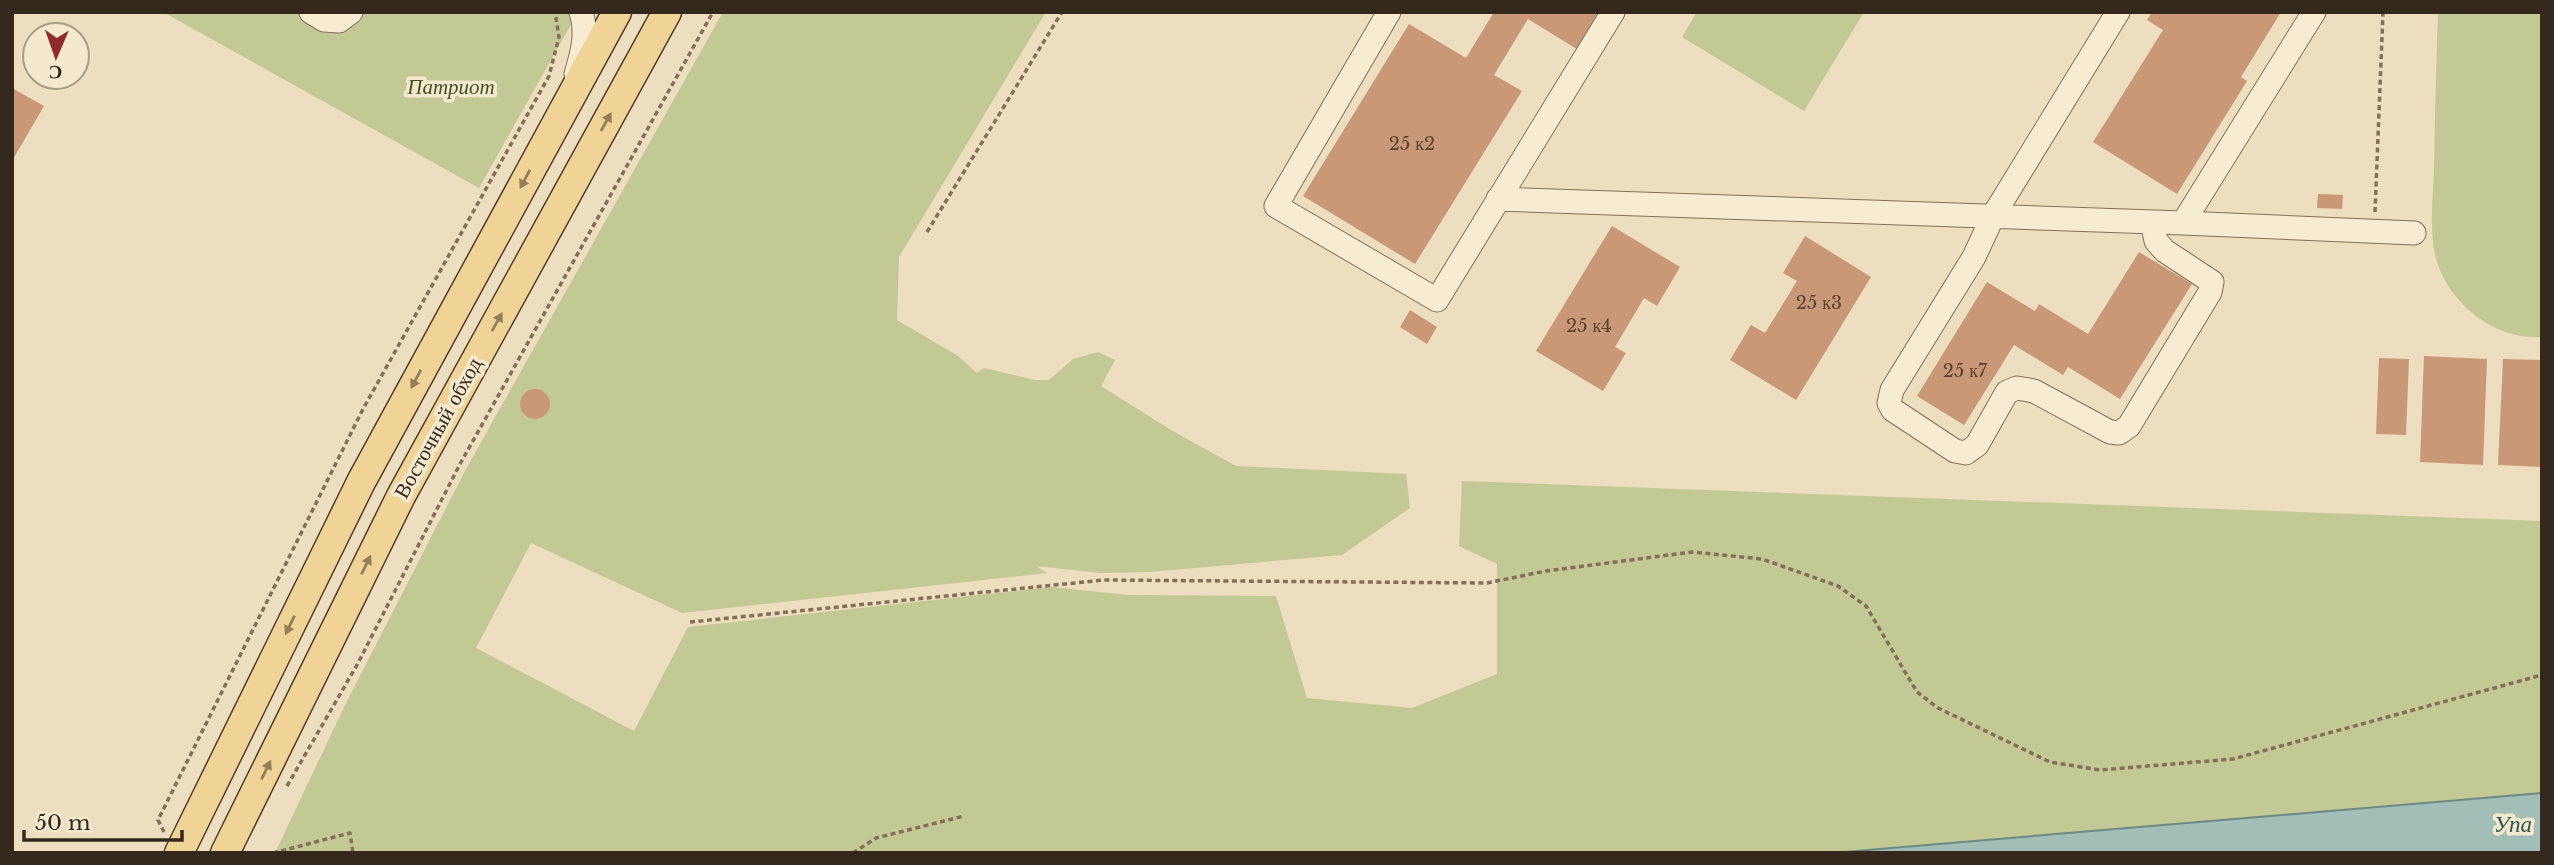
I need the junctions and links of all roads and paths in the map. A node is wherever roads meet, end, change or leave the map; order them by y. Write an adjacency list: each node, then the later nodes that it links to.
1 (311, 12): 2 (lane)
2 (351, 12)
3 (555, 12): 26 (path)
4 (581, 12): 14 (lane, Восточный обход)
5 (617, 12): 14 (main road, Восточный обход)
6 (667, 12): 27 (main road, Восточный обход, one-way to 6)
7 (713, 12): 24 (path)
8 (1062, 12): 20 (path)
9 (1389, 12): 15 (lane)
10 (1613, 12): 15 (lane)
11 (2118, 12): 16 (lane)
12 (2314, 12): 18 (lane)
13 (2383, 12): 19 (path)
14 (571, 94): 26 (main road, Восточный обход, one-way to 26)
15 (1499, 199): 16 (lane)
16 (1993, 216): 17 (lane); 17 (lane)
17 (2152, 222): 18 (lane)
18 (2183, 223): 19 (lane)
19 (2374, 231): 21 (lane)
20 (927, 232)
21 (2414, 233)
22 (690, 622): 23 (path)
23 (2542, 675)
24 (283, 794)
25 (964, 816): 30 (path)
26 (176, 843)
27 (225, 853)
28 (273, 853): 29 (path)
29 (353, 853)
30 (853, 853)

